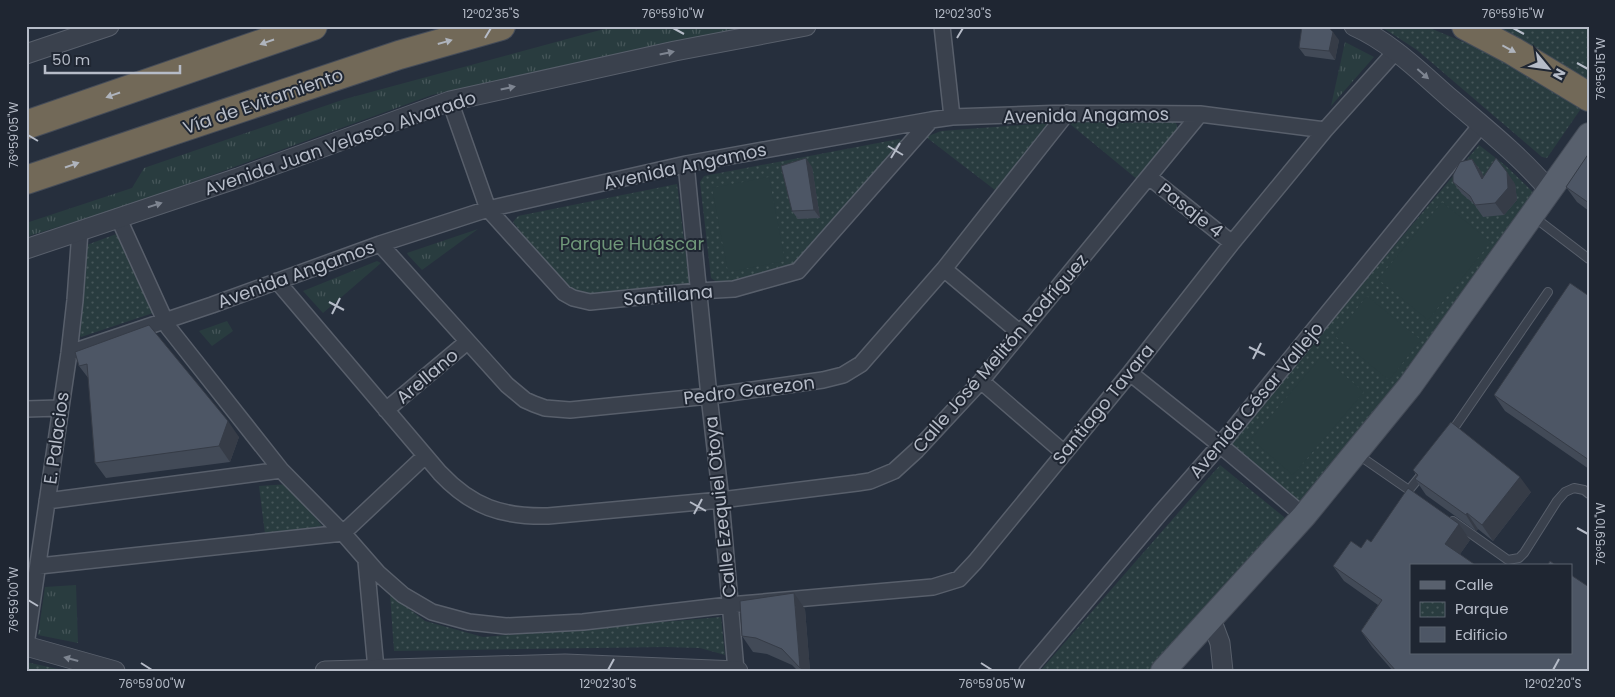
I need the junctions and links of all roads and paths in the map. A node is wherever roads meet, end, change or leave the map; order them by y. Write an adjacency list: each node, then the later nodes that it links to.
1 (109, 26): 9 (street)
2 (313, 26): 16 (highway, one-way to 16)
3 (501, 26): 22 (highway, Vía de Evitamiento, one-way to 3)
4 (806, 26): 11 (street, Avenida Juan Velasco Alvarado, one-way to 4)
5 (942, 26): 14 (street)
6 (1354, 26): 8 (street)
7 (1466, 26): 10 (highway, one-way to 10)
8 (1396, 51): 17 (street, one-way to 17); 18 (street, Santiago Tavara)
9 (26, 54)
10 (1589, 97)
11 (450, 101): 24 (street, Santillana); 26 (street, Avenida Juan Velasco Alvarado, one-way to 11)
12 (1066, 114): 13 (street, Avenida Angamos); 14 (street, Avenida Angamos); 32 (street, Pedro Garezon)
13 (1200, 114): 18 (street, Avenida Angamos); 21 (street, Calle José Melitón Rodríguez)
14 (952, 117): 15 (street, Avenida Angamos)
15 (931, 120): 20 (street, Avenida Angamos); 34 (street, Santillana)
16 (26, 125)
17 (1481, 125): 23 (street); 47 (street, Avenida César Vallejo)
18 (1325, 130): 28 (street, Santiago Tavara)
19 (1589, 135): 23 (main road)
20 (686, 164): 24 (street, Avenida Angamos); 34 (street, Calle Ezequiel Otoya)
21 (1149, 177): 28 (street, Pasaje 4); 37 (street, Calle José Melitón Rodríguez)
22 (26, 180)
23 (1549, 190): 25 (main road)
24 (488, 209): 29 (street, Avenida Angamos); 34 (street, Santillana)
25 (1531, 215): 31 (lane); 49 (main road)
26 (118, 217): 27 (street, Avenida Juan Velasco Alvarado); 36 (street, Santiago Tavara)
27 (80, 231): 30 (street, Avenida Juan Velasco Alvarado); 39 (street, E. Palacios)
28 (1232, 243): 40 (street, Santiago Tavara)
29 (380, 244): 33 (street, Avenida Angamos); 38 (street, Pedro Garezon)
30 (26, 249)
31 (1589, 259)
32 (944, 269): 37 (street); 42 (street, Pedro Garezon)
33 (277, 281): 36 (street, Avenida Angamos); 45 (street, Calle José Melitón Rodríguez)
34 (698, 291): 42 (street, Calle Ezequiel Otoya)
35 (1548, 292): 46 (lane)
36 (165, 321): 39 (street, Avenida Angamos); 52 (street, Santiago Tavara)
37 (1020, 333): 41 (street, Calle José Melitón Rodríguez)
38 (467, 342): 42 (street, Pedro Garezon); 45 (street, Arellano)
39 (69, 353): 43 (street, E. Palacios)
40 (1130, 373): 47 (street); 48 (street, Santiago Tavara)
41 (981, 381): 48 (street); 56 (street, Calle José Melitón Rodríguez)
42 (709, 396): 56 (street, Calle Ezequiel Otoya)
43 (60, 408): 44 (street); 57 (street, E. Palacios)
44 (26, 409)
45 (386, 410): 50 (street, Calle José Melitón Rodríguez)
46 (1444, 442)
47 (1220, 445): 58 (street); 71 (street, Avenida César Vallejo)
48 (1063, 452): 63 (street, Santiago Tavara)
49 (1356, 453): 53 (lane); 58 (main road)
50 (425, 456): 56 (street, Calle José Melitón Rodríguez); 60 (street)
51 (1427, 466): 53 (lane)
52 (281, 470): 57 (street); 60 (street, Santiago Tavara)
53 (1409, 490): 55 (lane)
54 (1589, 494): 59 (lane)
55 (1417, 496)
56 (721, 500): 63 (street, Calle Ezequiel Otoya)
57 (48, 501): 62 (street, E. Palacios)
58 (1304, 516): 64 (main road)
59 (1447, 517)
60 (343, 532): 61 (street, Santiago Tavara); 62 (street)
61 (366, 561): 63 (street, Santiago Tavara); 67 (street)
62 (39, 566): 65 (street, E. Palacios)
63 (729, 605): 68 (street, Calle Ezequiel Otoya)
64 (1211, 619): 72 (main road); 73 (street)
65 (26, 645): 69 (street, one-way to 65)
66 (565, 667): 67 (street); 68 (street)
67 (376, 669): 70 (street)
68 (737, 670)
69 (115, 671)
70 (325, 671)
71 (1027, 671)
72 (1164, 671)
73 (1223, 671)

